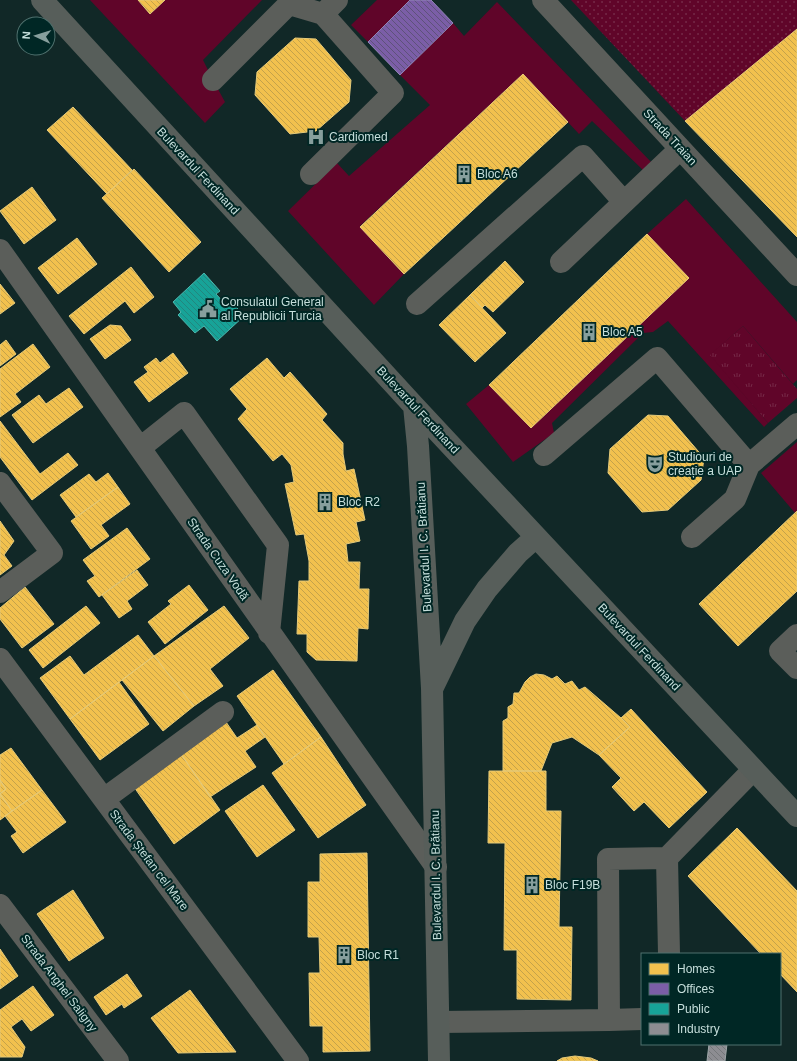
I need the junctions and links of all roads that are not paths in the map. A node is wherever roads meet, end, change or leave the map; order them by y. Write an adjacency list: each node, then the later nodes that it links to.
1 (42, 0): 12 (main road, Bulevardul Ferdinand)
2 (543, 0): 5 (street, Strada Traian)
3 (330, 7): 4 (street); 6 (street)
4 (213, 80)
5 (680, 149): 7 (street); 10 (street, Strada Traian)
6 (311, 174)
7 (624, 202): 9 (street); 11 (street)
8 (0, 250): 14 (street, Strada Cuza Vodă)
9 (561, 262)
10 (797, 274)
11 (417, 304)
12 (414, 406): 18 (main road, Bulevardul Ferdinand); 25 (main road, Bulevardul I. C. Brătianu)
13 (797, 424): 16 (street)
14 (140, 448): 21 (street, Strada Cuza Vodă); 21 (street)
15 (544, 455): 16 (street)
16 (750, 465): 19 (street)
17 (0, 483): 20 (street)
18 (536, 537): 25 (main road, Bulevardul I. C. Brătianu); 27 (main road, Bulevardul Ferdinand)
19 (692, 537)
20 (0, 592)
21 (270, 632): 31 (street, Strada Cuza Vodă)
22 (797, 635): 24 (street)
23 (0, 659): 28 (street, Strada Ștefan cel Mare)
24 (797, 668)
25 (432, 688): 31 (main road, Bulevardul I. C. Brătianu)
26 (223, 712): 28 (street)
27 (753, 770): 29 (main road, Bulevardul Ferdinand); 30 (street)
28 (104, 799): 38 (street, Strada Ștefan cel Mare)
29 (797, 816)
30 (667, 858): 33 (street); 34 (street)
31 (436, 867): 36 (main road, Bulevardul I. C. Brătianu)
32 (0, 905): 37 (street, Strada Anghel Saligny)
33 (669, 953)
34 (609, 1020): 35 (street); 36 (street)
35 (641, 1020)
36 (438, 1022): 39 (main road, Bulevardul I. C. Brătianu)
37 (118, 1061)
38 (298, 1061)
39 (439, 1061)

